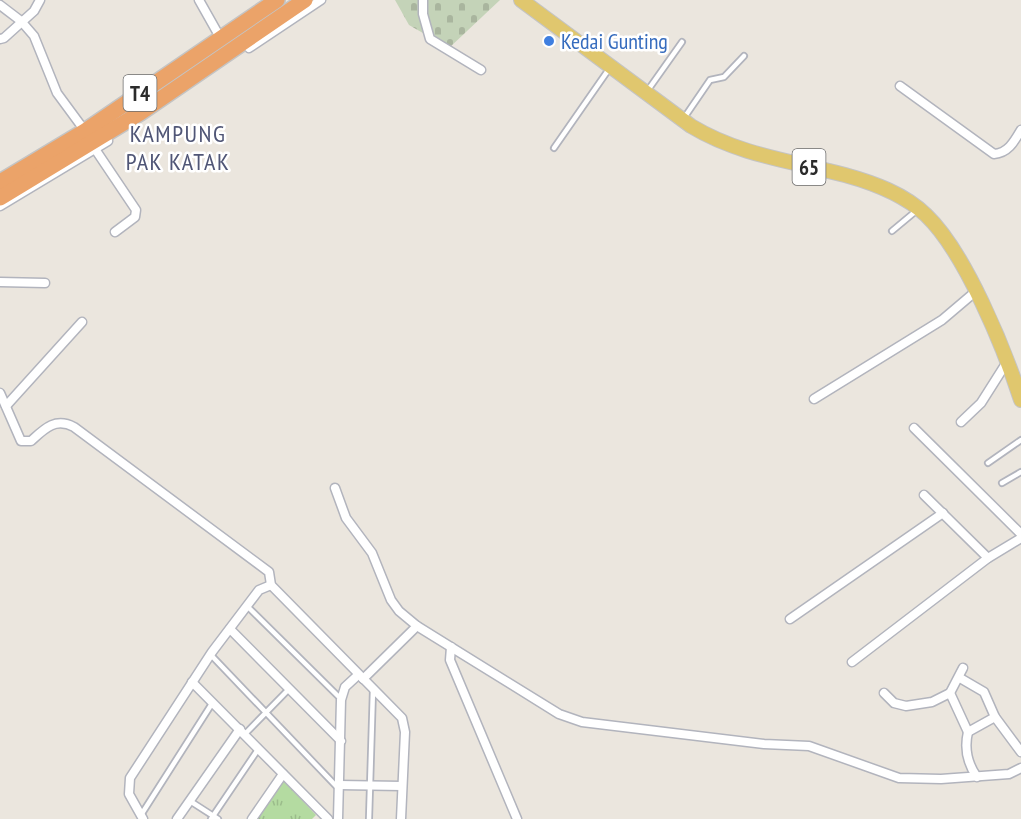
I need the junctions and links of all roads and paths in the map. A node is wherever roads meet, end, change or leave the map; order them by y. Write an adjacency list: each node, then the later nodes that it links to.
1 (40, 0): 9 (street)
2 (199, 0): 11 (street)
3 (277, 0): 11 (highway, T4)
4 (305, 0): 24 (highway, T4)
5 (321, 0): 22 (street)
6 (423, 0): 15 (street)
7 (521, 0): 14 (main road, 65)
8 (0, 5): 9 (street)
9 (21, 21): 10 (street); 19 (street)
10 (0, 39)
11 (221, 39): 19 (highway, T4)
12 (682, 42): 17 (lane)
13 (744, 56): 18 (lane)
14 (611, 67): 17 (main road, 65); 21 (lane)
15 (481, 70)
16 (900, 86): 20 (street)
17 (646, 93): 18 (main road, 65)
18 (683, 120): 26 (main road, 65)
19 (85, 130): 23 (highway, T4)
20 (1021, 130)
21 (554, 148)
22 (95, 149): 25 (street); 28 (street)
23 (0, 182)
24 (0, 198)
25 (0, 206)
26 (918, 209): 27 (lane); 31 (main road, 65)
27 (892, 231)
28 (115, 232)
29 (0, 282): 30 (street)
30 (45, 283)
31 (975, 292): 33 (main road, 65); 35 (street)
32 (82, 322): 37 (street)
33 (1007, 362): 36 (main road, 65); 38 (street)
34 (0, 393): 37 (street)
35 (813, 399)
36 (1021, 400)
37 (6, 406): 49 (street)
38 (961, 422)
39 (914, 428): 47 (street)
40 (1021, 440): 41 (lane)
41 (988, 463)
42 (1021, 472): 43 (lane)
43 (1002, 483)
44 (334, 488): 52 (street)
45 (924, 495): 46 (street)
46 (943, 513): 48 (street); 51 (street)
47 (1021, 536): 48 (street)
48 (988, 558): 56 (street)
49 (271, 585): 50 (street); 57 (street)
50 (247, 606): 53 (street); 63 (lane)
51 (790, 619)
52 (417, 626): 54 (street); 57 (street)
53 (230, 629): 55 (street); 59 (street)
54 (451, 647): 74 (street); 87 (street)
55 (210, 654): 58 (street); 65 (lane)
56 (852, 662)
57 (361, 677): 60 (street); 63 (street)
58 (192, 682): 64 (street); 79 (street)
59 (289, 689): 65 (lane); 69 (street)
60 (373, 689): 75 (lane); 76 (street)
61 (884, 693): 62 (street)
62 (950, 693): 66 (street); 68 (street)
63 (341, 700): 69 (street)
64 (213, 702): 67 (street); 79 (lane)
65 (265, 712): 67 (lane); 77 (lane)
66 (995, 717): 68 (street); 71 (street)
67 (242, 731): 70 (street); 78 (street)
68 (968, 732): 74 (street)
69 (341, 741): 77 (street)
70 (259, 748): 73 (street); 80 (lane)
71 (1021, 752)
72 (1021, 768): 74 (street)
73 (283, 774): 82 (street); 83 (street)
74 (977, 777)
75 (371, 785): 76 (street); 77 (street); 85 (lane)
76 (402, 786): 86 (street)
77 (339, 787): 84 (street)
78 (189, 801): 80 (lane); 81 (street)
79 (142, 817)
80 (214, 818)
81 (177, 819)
82 (252, 819)
83 (327, 819)
84 (338, 819)
85 (369, 819)
86 (401, 819)
87 (517, 819)

